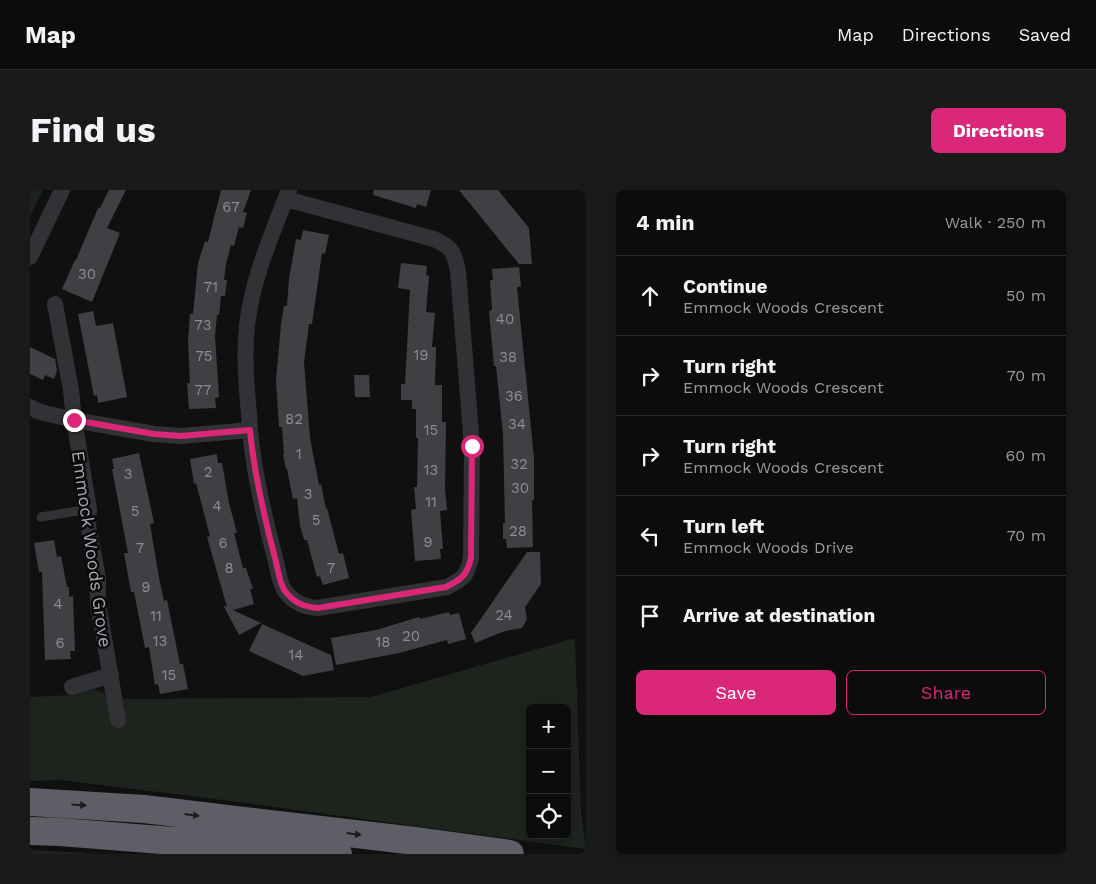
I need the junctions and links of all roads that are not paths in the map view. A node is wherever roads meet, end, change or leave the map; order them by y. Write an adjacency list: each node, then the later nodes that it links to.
1 (62, 190): 3 (street)
2 (287, 194): 7 (street); 7 (street)
3 (30, 257)
4 (55, 304): 6 (street, Emmock Woods Grove)
5 (30, 407): 6 (street)
6 (74, 420): 7 (street); 8 (street, Emmock Woods Grove)
7 (250, 430)
8 (89, 508): 9 (lane); 10 (street, Emmock Woods Grove)
9 (41, 517)
10 (111, 675): 11 (street); 12 (street, Emmock Woods Grove)
11 (72, 688)
12 (118, 720)
13 (30, 802): 16 (highway, one-way to 16)
14 (30, 831): 15 (highway)
15 (338, 854)
16 (510, 854)

